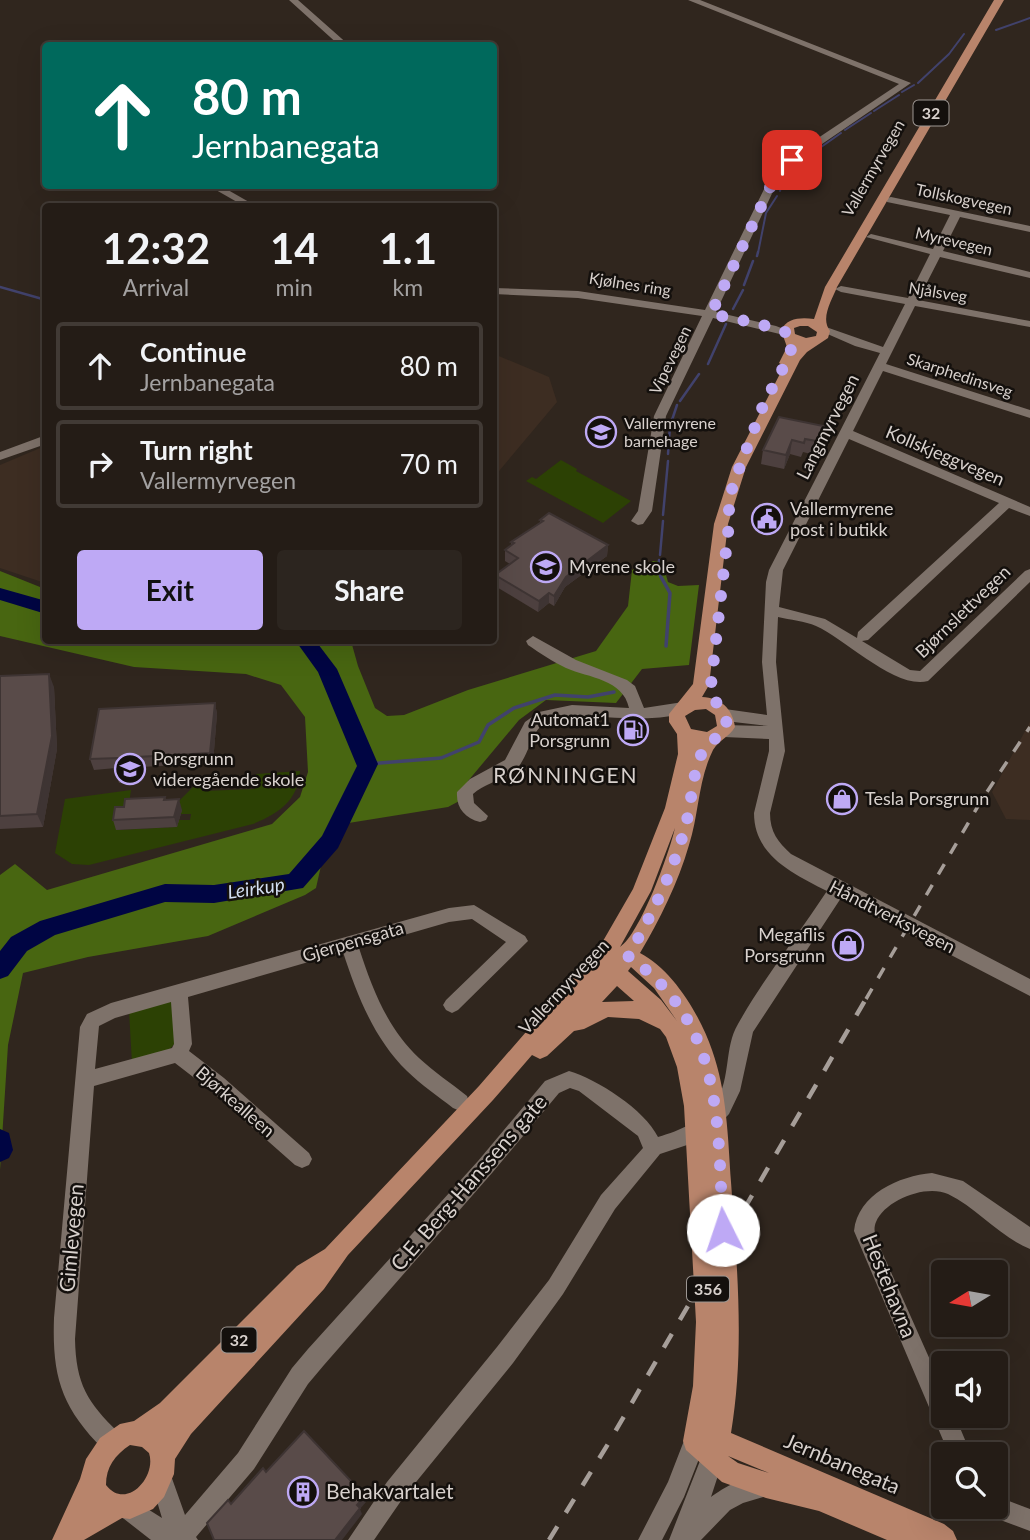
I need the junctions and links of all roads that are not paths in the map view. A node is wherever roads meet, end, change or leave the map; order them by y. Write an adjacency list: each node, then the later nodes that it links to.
1 (293, 0): 4 (street)
2 (692, 0): 16 (street, Vipevegen)
3 (999, 0): 13 (main road, Vallermyrvegen / 32)
4 (341, 42)
5 (220, 189): 7 (street)
6 (891, 200): 8 (street, Tollskogvegen)
7 (245, 203)
8 (956, 214): 9 (street, Tollskogvegen); 11 (street, Langmyrvegen)
9 (1030, 229)
10 (871, 237): 11 (street, Myrevegen)
11 (935, 253): 12 (street, Myrevegen); 15 (street, Langmyrvegen)
12 (1030, 275)
13 (836, 288): 15 (street, Njålsveg); 18 (main road, Vallermyrvegen / 32); 19 (main road, Vallermyrvegen / 32)
14 (497, 291): 16 (street, Kjølnes ring)
15 (910, 304): 17 (street, Njålsveg); 20 (street, Langmyrvegen)
16 (711, 314): 18 (street, Kjølnes ring); 30 (street, Vipevegen)
17 (1030, 324)
18 (793, 329): 19 (main road); 19 (main road); 23 (main road, Vallermyrvegen / 32)
19 (818, 334): 20 (street); 23 (main road, Vallermyrvegen / 32)
20 (887, 351): 21 (street, Langmyrvegen)
21 (880, 366): 22 (street, Skarphedinsveg); 24 (street, Langmyrvegen)
22 (1030, 414)
23 (755, 432): 27 (main road, Vallermyrvegen / 32)
24 (846, 433): 28 (street, Kollskjeggvegen); 32 (street, Langmyrvegen)
25 (42, 440): 26 (street)
26 (0, 456)
27 (729, 502): 35 (main road, Vallermyrvegen / 32); 37 (main road, Vallermyrvegen / 32)
28 (1008, 502): 29 (street, Kollskjeggvegen); 33 (street)
29 (1030, 512)
30 (638, 521)
31 (1030, 574): 32 (street, Bjørnslettvegen)
32 (771, 610): 38 (street, Langmyrvegen)
33 (863, 636)
34 (533, 641): 36 (street)
35 (685, 706): 36 (street); 37 (main road); 39 (main road, 32)
36 (641, 713): 39 (street); 40 (street)
37 (720, 723): 38 (street); 39 (main road); 44 (main road, Vallermyrvegen / 32)
38 (776, 728): 41 (street, Langmyrvegen)
39 (683, 732): 44 (main road, Vallermyrvegen / 32)
40 (480, 816)
41 (764, 834): 42 (street, Håndtverksvegen)
42 (838, 889): 45 (street, Håndtverksvegen); 56 (street)
43 (349, 943): 46 (street, Gjerpensgata); 47 (street, Gjerpensgata); 55 (street)
44 (616, 961): 49 (main road, 356); 50 (main road, Vallermyrvegen / 32); 52 (main road, 356); 54 (main road, Vallermyrvegen / 32)
45 (1030, 988)
46 (179, 992): 48 (street, Gjerpensgata); 51 (street)
47 (453, 1005)
48 (93, 1020): 53 (street, Gimlevegen)
49 (674, 1032): 50 (main road, 32); 52 (main road, 356)
50 (554, 1036): 54 (main road, Vallermyrvegen / 32)
51 (178, 1054): 53 (street, Bjørkealleen); 57 (street, Bjørkealleen)
52 (700, 1078): 62 (main road, 356)
53 (85, 1080): 63 (street, Gimlevegen)
54 (486, 1094): 59 (main road, Vallermyrvegen / 32)
55 (460, 1102)
56 (653, 1147): 71 (street, C.E. Berg-Hanssens gate); 72 (street)
57 (302, 1159)
58 (1030, 1239): 60 (street, Hestehavna)
59 (340, 1247): 61 (main road, Vallermyrvegen / 32); 64 (main road, Vallermyrvegen / 32)
60 (931, 1386)
61 (138, 1433): 63 (main road, 32); 64 (main road)
62 (709, 1434): 66 (main road); 73 (street); 74 (street); 77 (main road, Jernbanegata)
63 (111, 1441): 65 (main road, 32)
64 (162, 1467): 67 (main road, 32); 71 (street)
65 (94, 1478): 67 (main road); 70 (main road, 32)
66 (766, 1485): 75 (street); 76 (main road)
67 (122, 1507): 70 (main road, 32); 71 (street)
68 (1008, 1512): 69 (street)
69 (1030, 1520)
70 (67, 1537)
71 (178, 1538)
72 (360, 1540)
73 (650, 1540)
74 (681, 1540)
75 (687, 1540)
76 (917, 1540)
77 (944, 1540)

